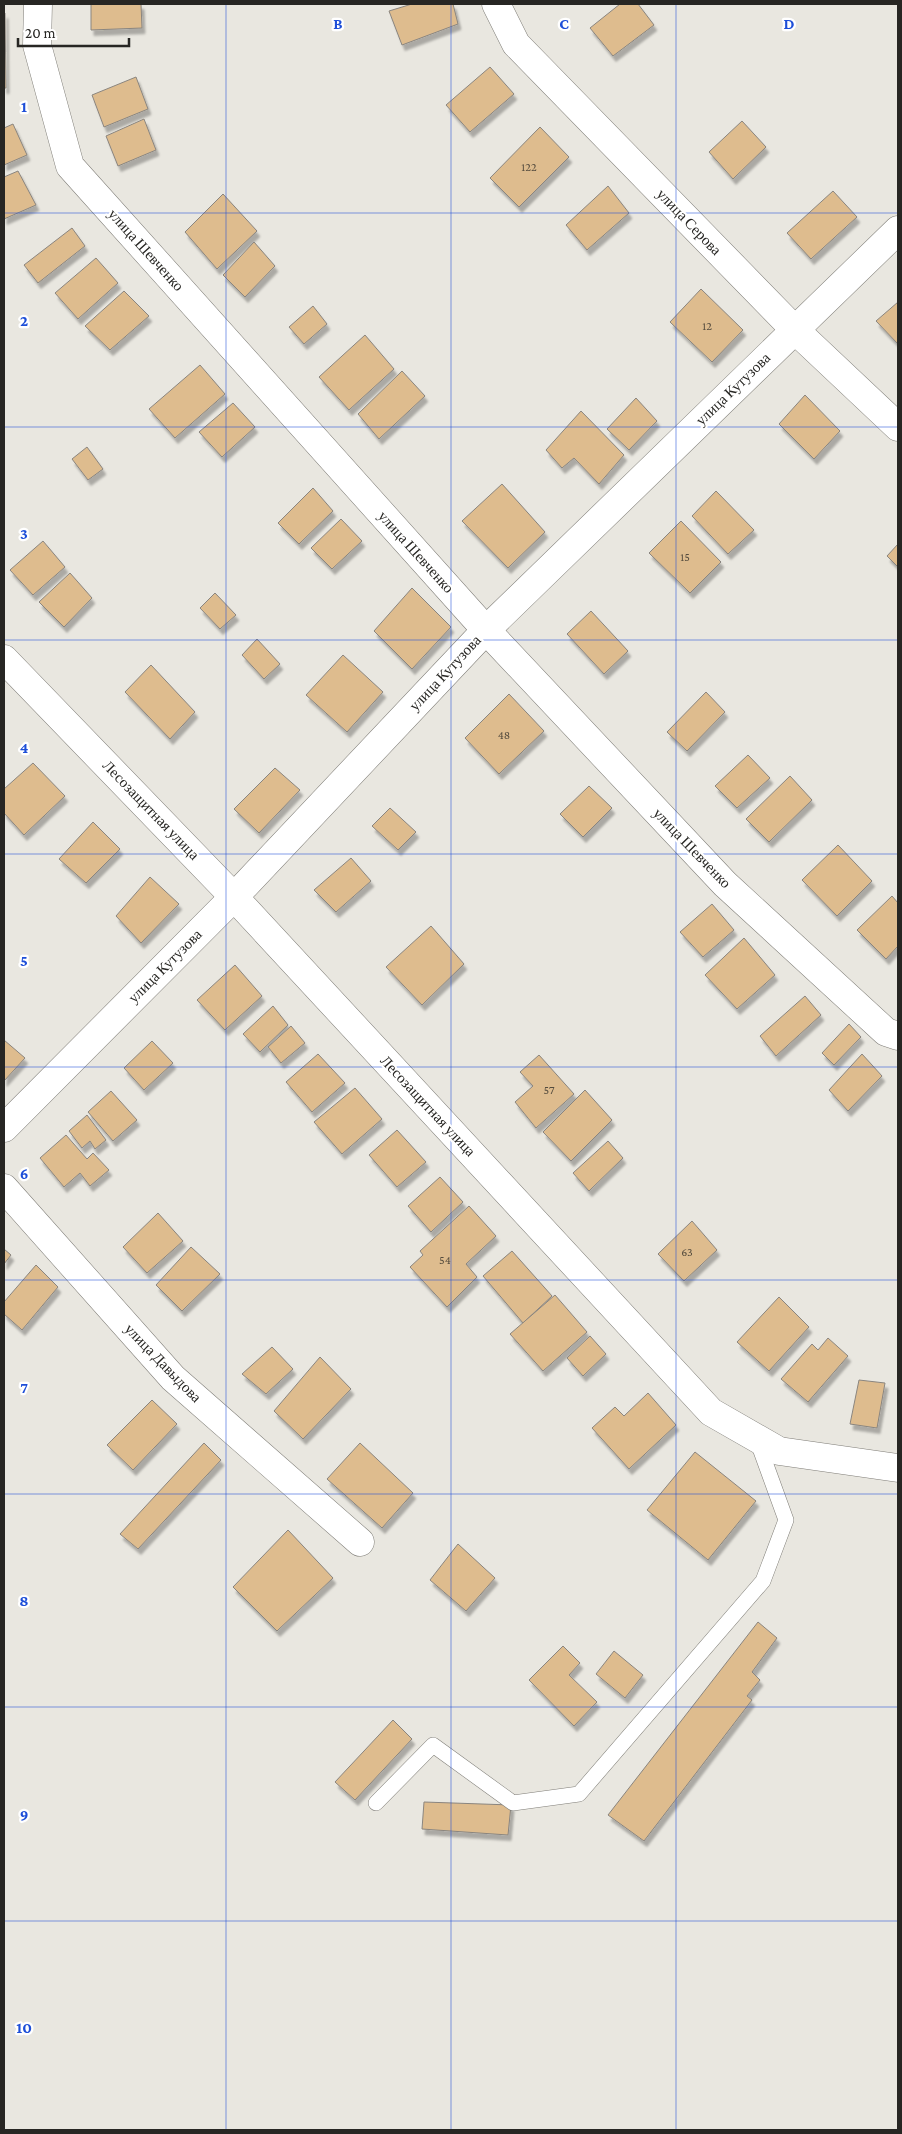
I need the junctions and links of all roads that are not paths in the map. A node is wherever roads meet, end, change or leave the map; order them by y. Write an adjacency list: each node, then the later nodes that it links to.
1 (38, 4): 6 (street, улица Шевченко)
2 (496, 4): 4 (street, улица Серова)
3 (898, 230): 4 (street, улица Кутузова)
4 (794, 329): 5 (street, улица Серова); 6 (street, улица Кутузова)
5 (898, 426)
6 (486, 630): 8 (street, улица Кутузова); 9 (street, улица Шевченко)
7 (4, 659): 8 (street, Лесозащитная улица)
8 (234, 897): 10 (street, улица Кутузова); 12 (street, Лесозащитная улица)
9 (898, 1036)
10 (4, 1128)
11 (4, 1188): 14 (street, улица Давыдова)
12 (757, 1438): 13 (street, Лесозащитная улица); 15 (lane)
13 (898, 1468)
14 (360, 1542)
15 (376, 1804)

